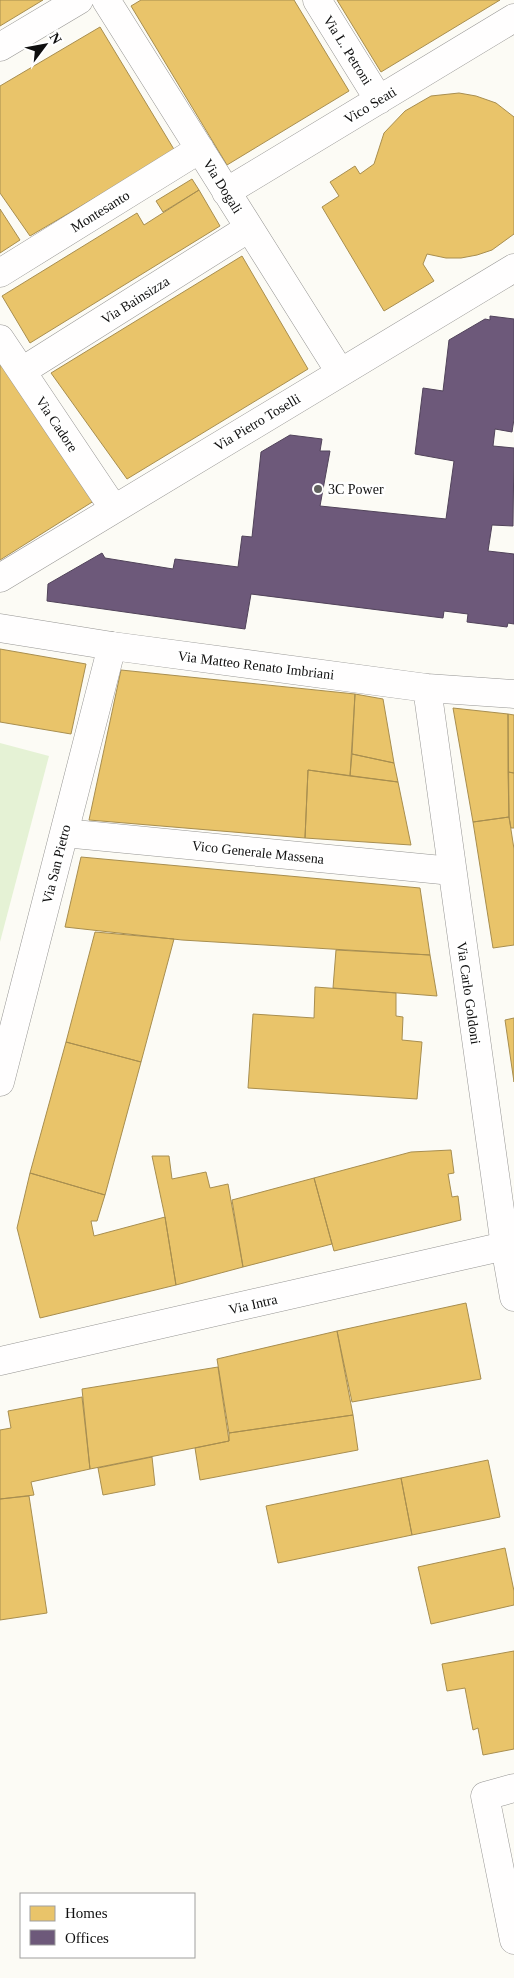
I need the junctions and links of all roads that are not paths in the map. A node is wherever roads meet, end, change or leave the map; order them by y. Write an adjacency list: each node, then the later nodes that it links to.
1 (79, 0): 5 (street)
2 (106, 0): 7 (street, Via Dogali)
3 (318, 0): 6 (street, Via L. Petroni)
4 (514, 18): 6 (street, Vico Seati)
5 (0, 47)
6 (379, 100): 8 (street, Vico Seati)
7 (200, 149): 8 (street, Via Dogali); 11 (street, Montesanto)
8 (226, 192): 9 (street, Via Dogali)
9 (249, 228): 13 (street, Via Bainsizza); 14 (street, Via Dogali)
10 (514, 268): 14 (street, Via Pietro Toselli)
11 (0, 272)
12 (0, 339): 13 (street, Via Cadore)
13 (22, 371): 15 (street, Via Cadore)
14 (340, 372): 15 (street, Via Pietro Toselli)
15 (114, 509): 16 (street, Via Pietro Toselli)
16 (0, 578)
17 (0, 628): 18 (street, Via Matteo Renato Imbriani)
18 (112, 646): 19 (street, Via Matteo Renato Imbriani); 21 (street, Via San Pietro)
19 (427, 688): 20 (street, Via Matteo Renato Imbriani); 22 (street, Via Carlo Goldoni)
20 (514, 694)
21 (64, 833): 22 (street, Vico Generale Massena); 23 (street, Via San Pietro)
22 (452, 871): 24 (street, Via Carlo Goldoni)
23 (0, 1082)
24 (505, 1246): 25 (street, Via Carlo Goldoni); 26 (street, Via Intra)
25 (514, 1297)
26 (0, 1361)
27 (514, 1788): 28 (street)
28 (514, 1940)

